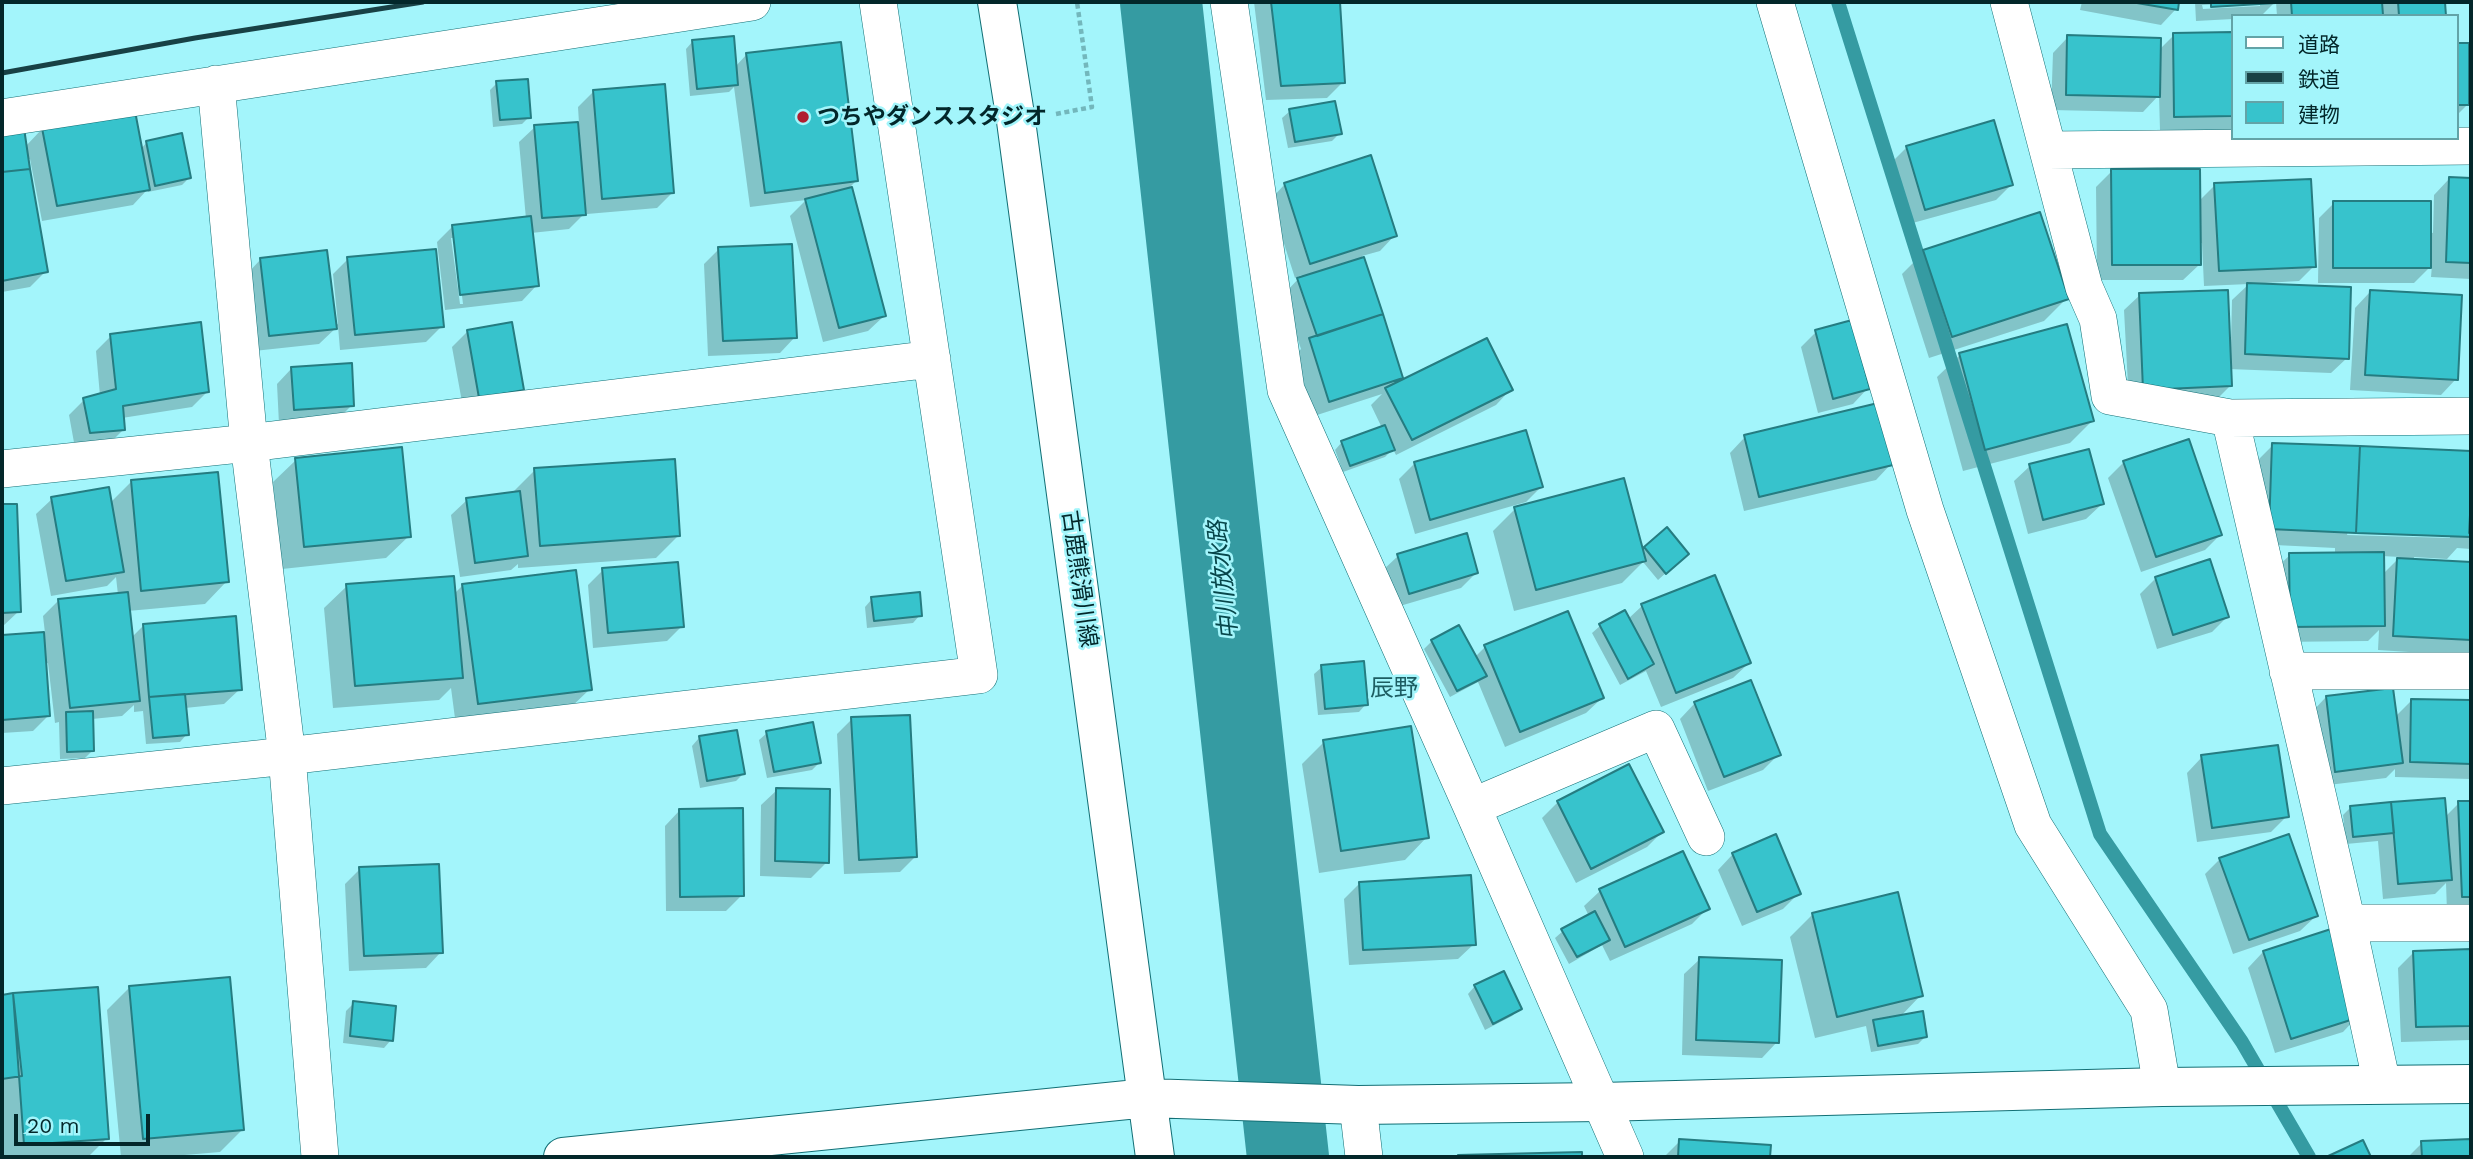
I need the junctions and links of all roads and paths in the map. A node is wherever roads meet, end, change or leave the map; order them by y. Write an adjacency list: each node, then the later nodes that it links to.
1 (752, 2): 8 (street)
2 (878, 2): 13 (street)
3 (997, 2): 10 (street, 古鹿熊滑川線)
4 (1077, 2): 10 (path)
5 (1229, 2): 22 (street)
6 (1775, 2): 28 (street)
7 (2010, 2): 12 (street)
8 (216, 84): 9 (street); 16 (street)
9 (2, 118)
10 (1016, 121): 29 (street, 古鹿熊滑川線)
11 (2471, 146): 12 (street)
12 (2048, 150): 15 (street)
13 (932, 359): 16 (street); 20 (street)
14 (2471, 416): 15 (street)
15 (2230, 418): 18 (street)
16 (249, 443): 17 (street); 20 (street)
17 (2, 469)
18 (2288, 671): 19 (street); 24 (street)
19 (2471, 671)
20 (287, 756): 21 (street); 32 (street)
21 (2, 786)
22 (1472, 807): 23 (street); 30 (street)
23 (1706, 836)
24 (2347, 923): 25 (street); 26 (street)
25 (2471, 923)
26 (2382, 1084): 27 (street); 28 (street)
27 (2471, 1084)
28 (2162, 1087): 30 (street)
29 (1147, 1098): 31 (street); 33 (street); 34 (street, 古鹿熊滑川線)
30 (1601, 1102): 31 (street); 36 (street)
31 (1358, 1105): 35 (street)
32 (320, 1157)
33 (562, 1157)
34 (1155, 1157)
35 (1364, 1157)
36 (1625, 1157)

